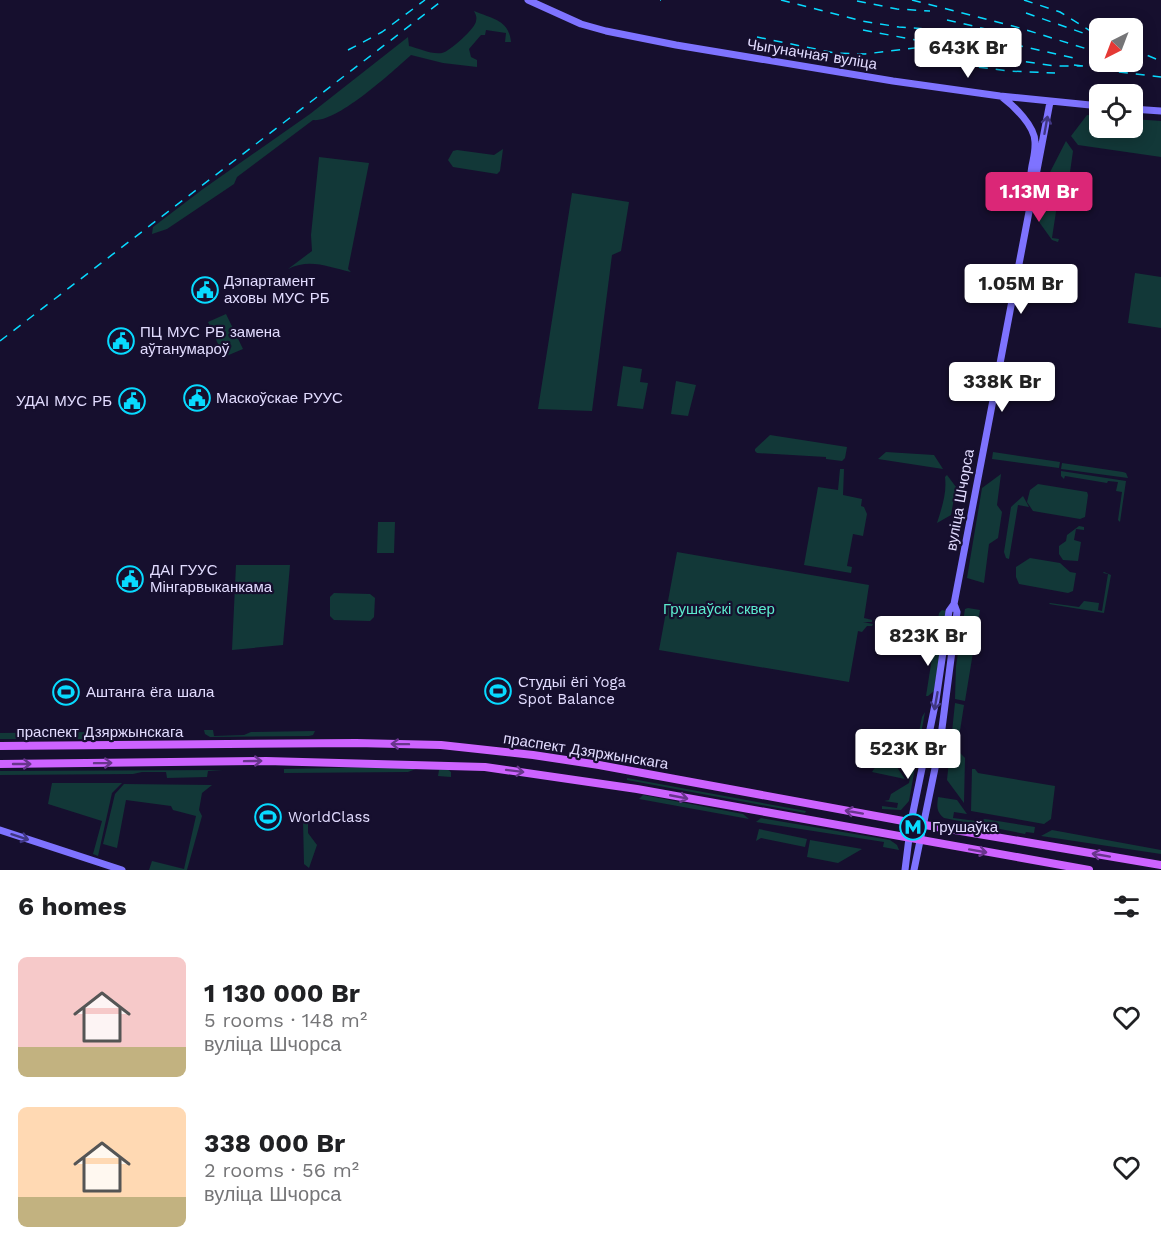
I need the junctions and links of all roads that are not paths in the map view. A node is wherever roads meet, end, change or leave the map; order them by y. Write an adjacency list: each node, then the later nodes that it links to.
1 (528, 0): 2 (main road, Чыгуначная вуліца)
2 (1000, 96): 3 (main road, Чыгуначная вуліца); 8 (main road)
3 (1023, 98): 4 (main road, Чыгуначная вуліца); 8 (main road)
4 (1050, 102): 5 (main road, Чыгуначная вуліца); 9 (main road, вуліца Шчорса, one-way to 4)
5 (1089, 105)
6 (1143, 110): 7 (main road)
7 (1161, 111)
8 (1021, 114): 9 (main road, вуліца Шчорса)
9 (1033, 189): 10 (main road, вуліца Шчорса)
10 (954, 604): 13 (main road, вуліца Шчорса, one-way to 13); 14 (main road, вуліца Шчорса)
11 (0, 746): 13 (main road, праспект Дзяржынскага, one-way to 11)
12 (0, 764): 16 (main road, праспект Дзяржынскага, one-way to 16)
13 (911, 822): 14 (main road, праспект Дзяржынскага); 16 (main road, вуліца Шчорса)
14 (924, 825): 17 (main road, вуліца Шчорса); 18 (main road, праспект Дзяржынскага, one-way to 14)
15 (0, 830): 19 (main road, one-way to 19)
16 (909, 838): 17 (main road, праспект Дзяржынскага); 20 (main road, вуліца Шчорса)
17 (920, 841): 21 (main road, вуліца Шчорса); 22 (main road, праспект Дзяржынскага, one-way to 22)
18 (1160, 865)
19 (122, 870)
20 (904, 870)
21 (914, 870)
22 (1089, 870)

